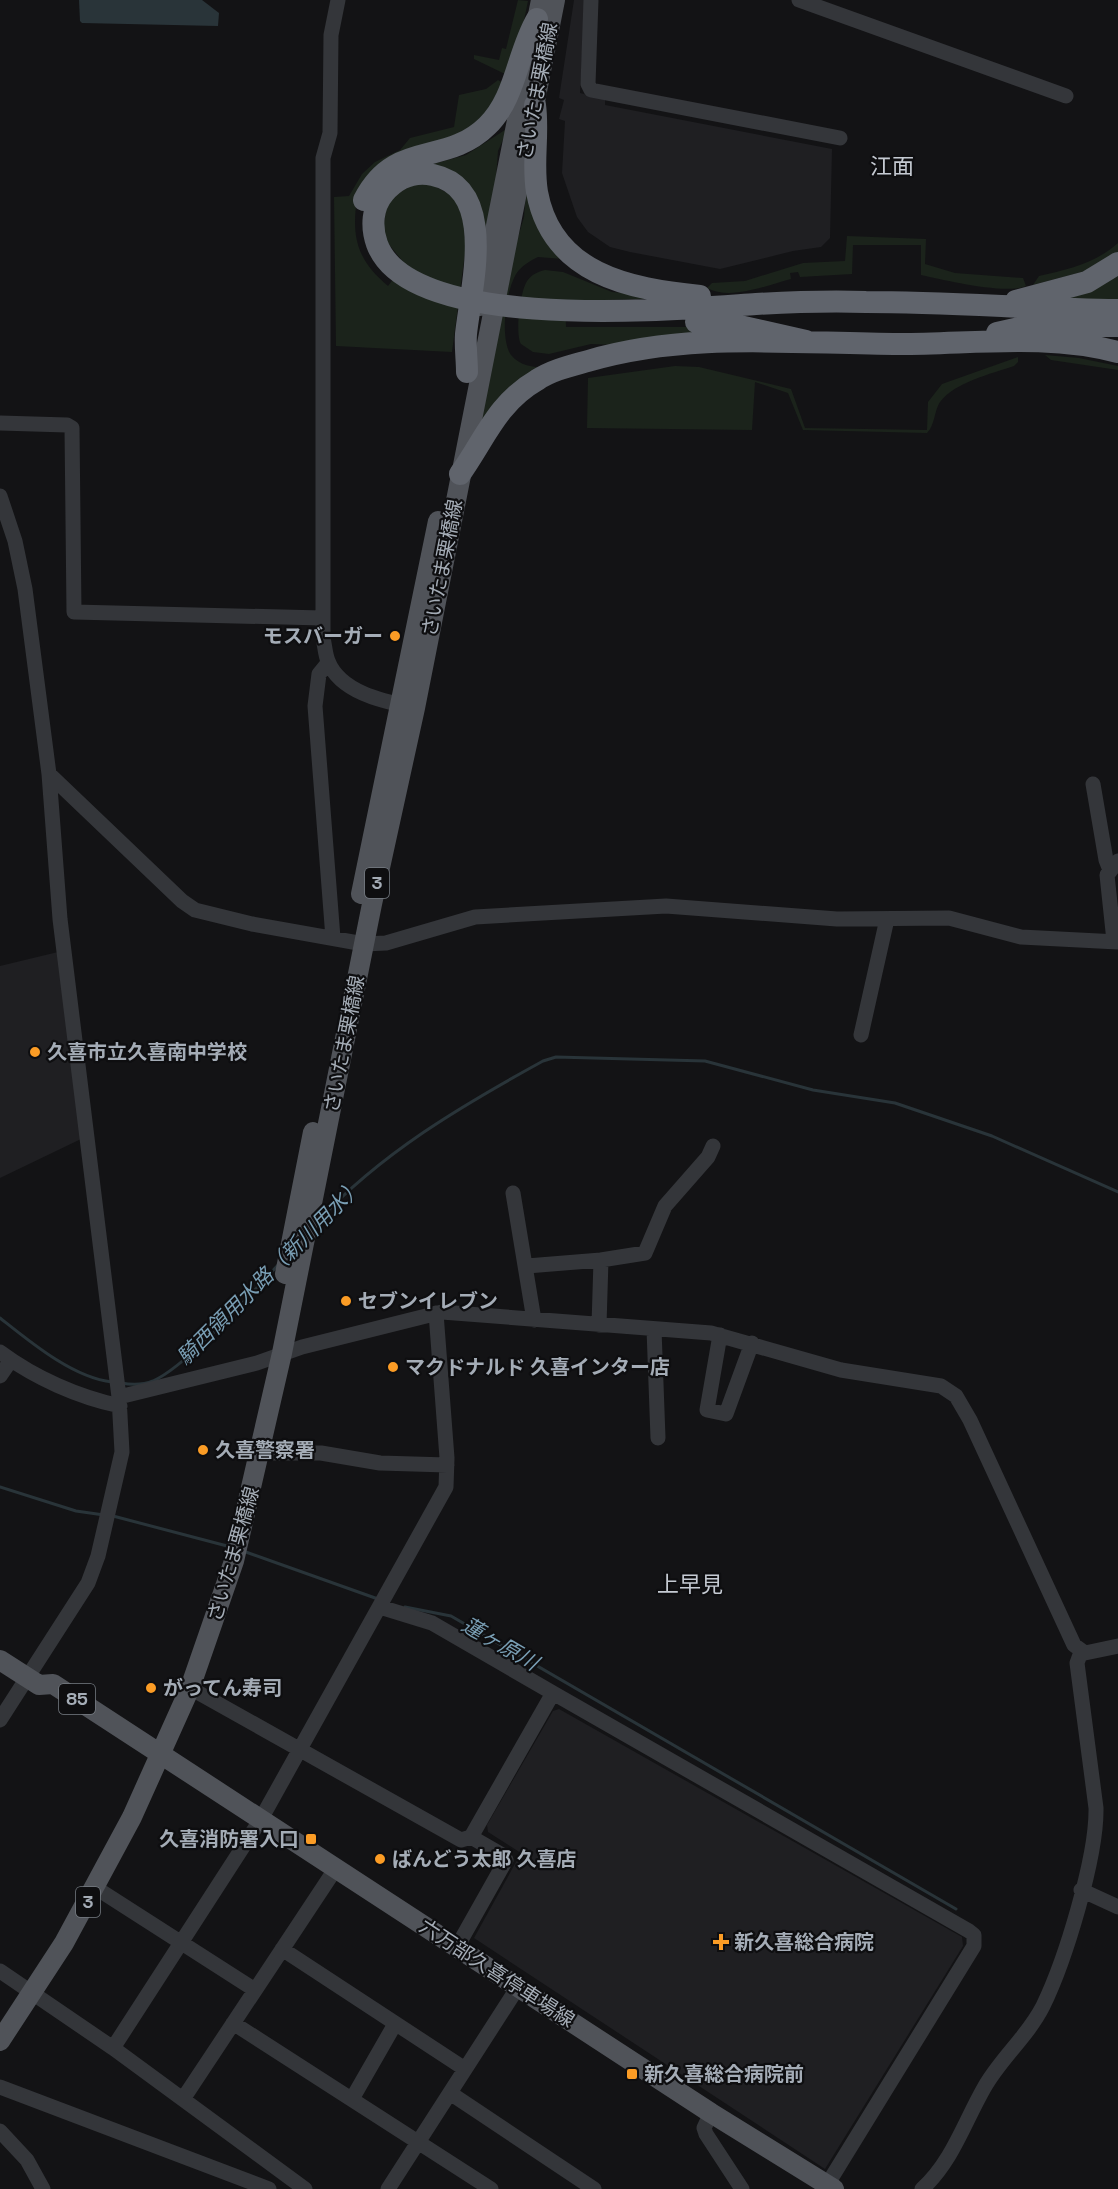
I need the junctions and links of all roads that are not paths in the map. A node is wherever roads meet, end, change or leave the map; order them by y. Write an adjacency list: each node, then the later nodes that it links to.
1 (338, 0): 24 (street)
2 (555, 0): 7 (main road, さいたま栗橋線 / 3)
3 (591, 0): 8 (street)
4 (799, 0): 6 (street)
5 (539, 9): 10 (highway); 19 (main road, さいたま栗橋線 / 3)
6 (1066, 96)
7 (535, 105): 11 (highway); 21 (main road, さいたま栗橋線 / 3)
8 (840, 138)
9 (1118, 263): 12 (highway)
10 (392, 274): 14 (highway); 19 (highway)
11 (756, 304): 12 (highway); 14 (highway)
12 (997, 305): 13 (highway)
13 (1118, 310)
14 (576, 315): 16 (highway)
15 (1118, 326): 17 (highway)
16 (806, 341): 17 (highway); 21 (highway)
17 (962, 341): 18 (highway)
18 (1118, 352)
19 (467, 372): 26 (main road, さいたま栗橋線 / 3)
20 (0, 423): 24 (street)
21 (460, 474): 26 (main road, さいたま栗橋線 / 3)
22 (0, 496): 23 (street)
23 (7, 542): 27 (street)
24 (322, 618): 25 (street)
25 (328, 663): 26 (street); 31 (street)
26 (407, 706): 31 (main road, さいたま栗橋線 / 3)
27 (49, 774): 31 (street); 47 (street)
28 (1093, 784): 29 (street)
29 (1114, 865): 32 (street)
30 (887, 919): 31 (street); 32 (street); 33 (street)
31 (350, 941): 45 (main road, さいたま栗橋線 / 3)
32 (1116, 942)
33 (861, 1035)
34 (713, 1146): 36 (street)
35 (513, 1193): 37 (street)
36 (601, 1260): 37 (street); 40 (street)
37 (527, 1266): 39 (street)
38 (436, 1313): 39 (street); 45 (street); 50 (street)
39 (534, 1320): 40 (street)
40 (599, 1325): 41 (street)
41 (654, 1329): 42 (street); 48 (street)
42 (720, 1335): 43 (street); 43 (street)
43 (753, 1343): 53 (street)
44 (5, 1356): 46 (street); 47 (street)
45 (275, 1356): 47 (street); 49 (main road, さいたま栗橋線 / 3); 60 (main road, さいたま栗橋線 / 3)
46 (0, 1376)
47 (120, 1402): 55 (street)
48 (658, 1438)
49 (260, 1453): 50 (street); 56 (main road, さいたま栗橋線 / 3)
50 (447, 1465): 51 (street)
51 (382, 1602): 57 (street); 59 (street)
52 (1118, 1646): 53 (street)
53 (1081, 1652): 65 (street)
54 (0, 1660): 55 (main road, 85)
55 (28, 1678): 58 (street); 60 (main road, 85)
56 (190, 1688): 59 (street); 60 (main road, さいたま栗橋線 / 3)
57 (553, 1693): 62 (street); 88 (street)
58 (0, 1720)
59 (301, 1750): 61 (street); 62 (street)
60 (156, 1751): 61 (main road, 六万部久喜停車場線); 64 (main road, さいたま栗橋線 / 3); 72 (main road, さいたま栗橋線 / 3)
61 (261, 1819): 63 (main road, 六万部久喜停車場線); 67 (street)
62 (471, 1837): 68 (street)
63 (336, 1868): 68 (main road, 六万部久喜停車場線); 69 (street)
64 (96, 1888): 67 (street); 72 (main road, さいたま栗橋線 / 3)
65 (1081, 1890): 66 (street); 95 (street)
66 (1118, 1907)
67 (181, 1943): 73 (street); 78 (street)
68 (457, 1947): 71 (main road, 六万部久喜停車場線)
69 (282, 1949): 73 (street); 76 (street)
70 (0, 1971): 72 (street)
71 (518, 1987): 79 (street); 84 (main road, 六万部久喜停車場線)
72 (27, 1990): 74 (main road, さいたま栗橋線 / 3); 77 (main road, さいたま栗橋線 / 3); 78 (street)
73 (255, 1990): 75 (street)
74 (0, 2020)
75 (233, 2023): 82 (street); 83 (street)
76 (395, 2024): 79 (street); 83 (street)
77 (0, 2041)
78 (113, 2048): 82 (street)
79 (465, 2069): 81 (street)
80 (0, 2087): 90 (street)
81 (450, 2093): 86 (street); 87 (street)
82 (183, 2099): 91 (street)
83 (352, 2099): 86 (street)
84 (711, 2113): 88 (main road, 六万部久喜停車場線); 94 (street)
85 (0, 2131): 89 (street)
86 (418, 2142): 92 (street); 93 (street)
87 (585, 2186)
88 (830, 2187)
89 (43, 2189)
90 (269, 2189)
91 (306, 2189)
92 (388, 2189)
93 (490, 2189)
94 (742, 2189)
95 (922, 2189)

